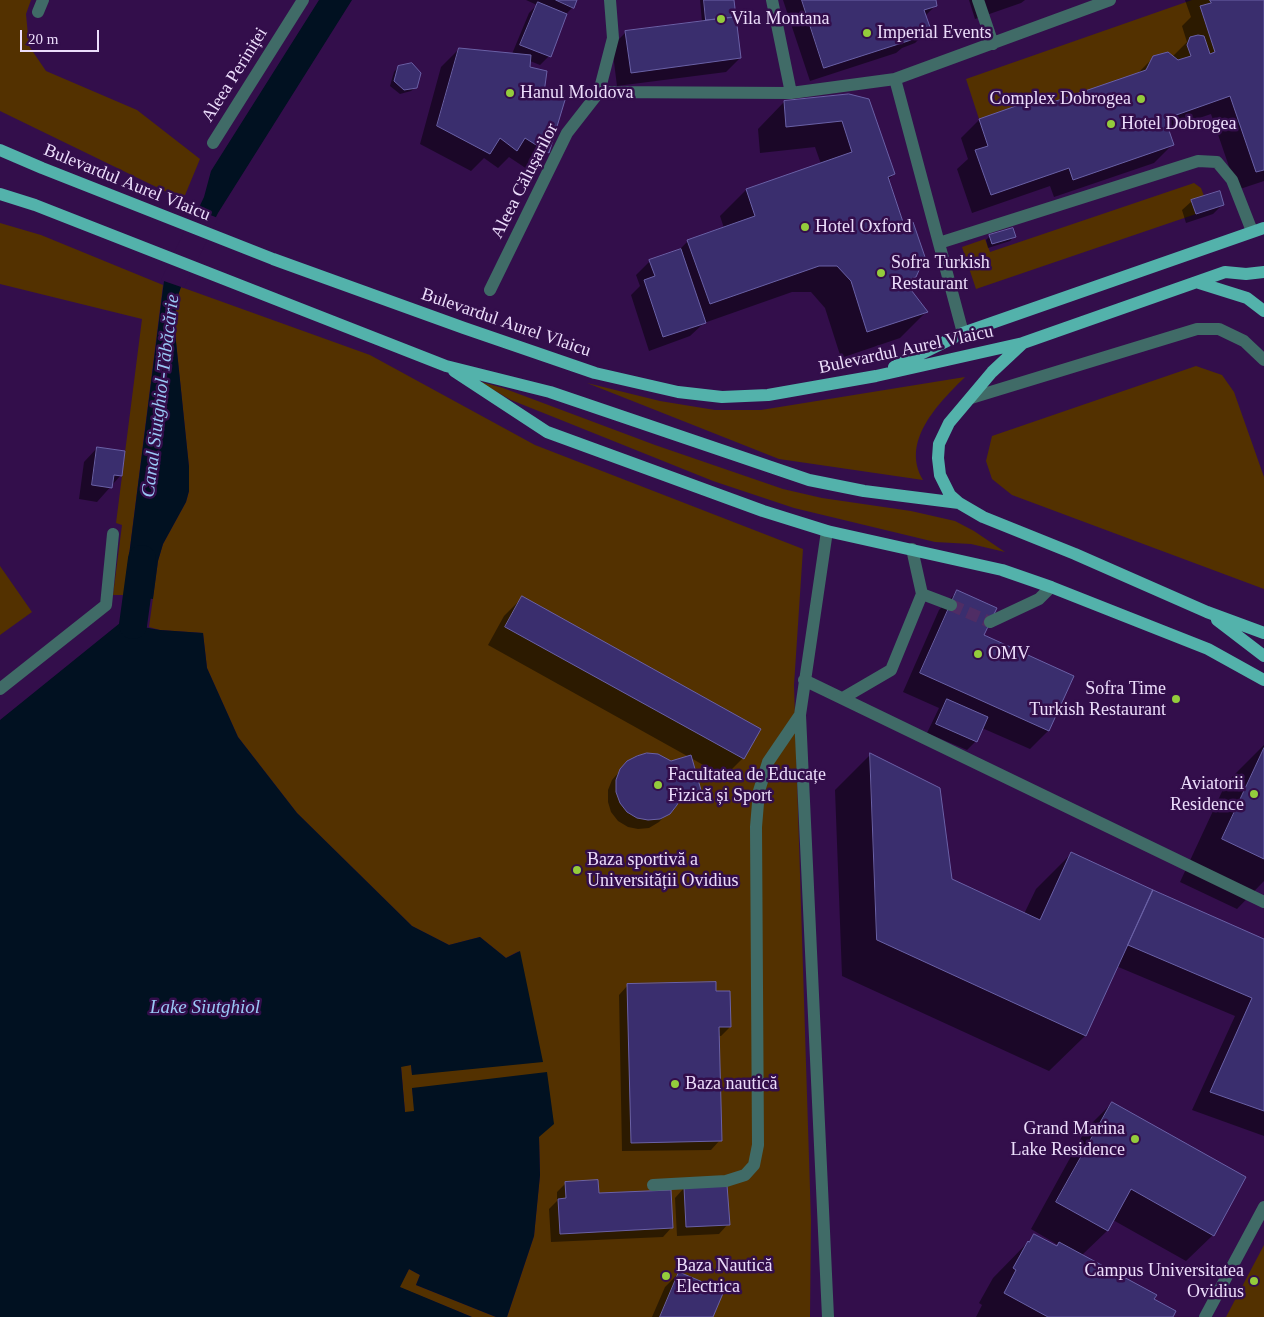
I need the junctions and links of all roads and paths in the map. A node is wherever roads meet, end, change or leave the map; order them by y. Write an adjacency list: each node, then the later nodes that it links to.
1 (303, 0): 10 (street, Aleea Periniței)
2 (610, 0): 8 (street, Aleea Călușarilor)
3 (772, 0): 9 (street)
4 (978, 0): 6 (street)
5 (1110, 0): 6 (street)
6 (993, 44): 7 (street)
7 (895, 79): 9 (street); 14 (street)
8 (599, 92): 9 (street); 17 (street, Aleea Călușarilor)
9 (791, 93)
10 (214, 143)
11 (0, 150): 23 (main road, Bulevardul Aurel Vlaicu)
12 (0, 194): 22 (main road)
13 (1258, 230): 14 (street); 19 (main road)
14 (939, 243): 19 (street)
15 (1264, 272): 16 (main road, Bulevardul Aurel Vlaicu)
16 (1196, 282): 18 (main road); 20 (main road, Bulevardul Aurel Vlaicu)
17 (490, 290)
18 (1264, 311)
19 (963, 333): 23 (main road)
20 (1023, 343): 23 (main road, Bulevardul Aurel Vlaicu); 24 (main road)
21 (1264, 360): 24 (street)
22 (446, 366): 25 (main road); 26 (main road)
23 (876, 376)
24 (971, 398): 25 (main road)
25 (959, 504): 32 (main road)
26 (827, 531): 28 (main road); 36 (street)
27 (113, 534): 38 (street)
28 (912, 549): 29 (main road); 30 (street)
29 (1051, 587): 33 (street); 37 (main road)
30 (922, 594): 31 (street); 39 (street)
31 (951, 605)
32 (1207, 612): 34 (main road); 35 (main road)
33 (990, 622)
34 (1264, 633)
35 (1264, 656)
36 (804, 680): 39 (street); 40 (street)
37 (1264, 680)
38 (0, 689)
39 (843, 698): 41 (street)
40 (800, 715): 42 (street); 44 (street)
41 (1264, 902)
42 (653, 1185)
43 (1264, 1207): 45 (street)
44 (828, 1317)
45 (1205, 1317)

